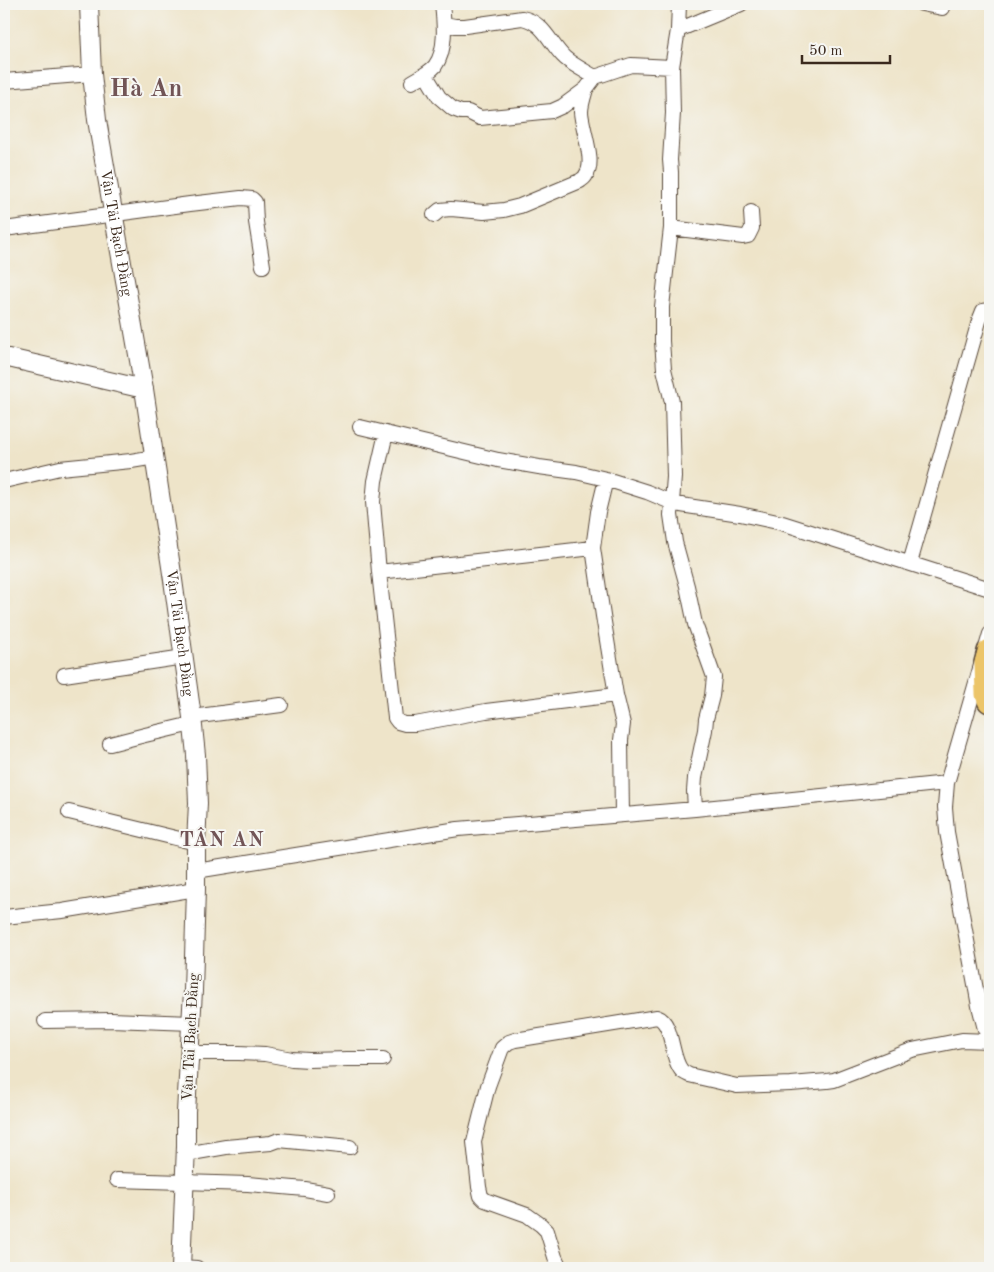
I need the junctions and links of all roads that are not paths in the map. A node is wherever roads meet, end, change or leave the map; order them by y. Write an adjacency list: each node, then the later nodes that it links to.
1 (90, 4): 10 (street, Vận Tải Bạch Đằng)
2 (442, 4): 7 (street)
3 (679, 4): 8 (street)
4 (741, 4): 8 (street)
5 (922, 4): 6 (street)
6 (942, 8)
7 (444, 24): 11 (street); 12 (street)
8 (678, 30): 9 (street)
9 (672, 67): 12 (street); 19 (street)
10 (92, 74): 13 (street); 17 (street, Vận Tải Bạch Đằng)
11 (426, 74): 14 (street); 15 (street)
12 (595, 77): 15 (street)
13 (4, 81)
14 (412, 82)
15 (586, 89): 18 (street)
16 (751, 212): 19 (street)
17 (113, 215): 20 (street); 21 (street); 24 (street, Vận Tải Bạch Đằng)
18 (434, 215)
19 (671, 228): 30 (street)
20 (4, 230)
21 (263, 266)
22 (990, 310): 32 (street)
23 (4, 357): 24 (street)
24 (144, 388): 27 (street, Vận Tải Bạch Đằng)
25 (360, 427): 26 (street)
26 (386, 433): 28 (street); 33 (street)
27 (155, 457): 29 (street); 37 (street, Vận Tải Bạch Đằng)
28 (606, 479): 30 (street); 31 (street)
29 (4, 481)
30 (673, 503): 32 (street); 45 (street)
31 (593, 548): 33 (street); 39 (street)
32 (910, 563): 34 (street)
33 (379, 572): 39 (street)
34 (990, 589)
35 (990, 634): 44 (street)
36 (990, 652): 40 (highway)
37 (184, 657): 38 (street); 42 (street, Vận Tải Bạch Đằng)
38 (64, 675)
39 (616, 695): 47 (street)
40 (990, 700)
41 (281, 705): 42 (street)
42 (192, 721): 43 (street); 48 (street, Vận Tải Bạch Đằng)
43 (110, 744)
44 (947, 783): 45 (street); 54 (street)
45 (695, 809): 47 (street)
46 (69, 812): 48 (street)
47 (622, 815): 49 (street)
48 (196, 844): 49 (street, Vận Tải Bạch Đằng)
49 (196, 872): 50 (street, Vận Tải Bạch Đằng)
50 (196, 889): 51 (street); 53 (street, Vận Tải Bạch Đằng)
51 (4, 917)
52 (46, 1021): 53 (street)
53 (192, 1024): 56 (street, Vận Tải Bạch Đằng)
54 (990, 1036)
55 (990, 1041): 64 (street)
56 (190, 1053): 57 (street); 59 (street, Vận Tải Bạch Đằng)
57 (383, 1059)
58 (350, 1147): 59 (street)
59 (186, 1154): 61 (street, Vận Tải Bạch Đằng)
60 (117, 1180): 61 (street)
61 (184, 1182): 62 (street); 63 (street, Vận Tải Bạch Đằng)
62 (328, 1193)
63 (186, 1268)
64 (560, 1268)

